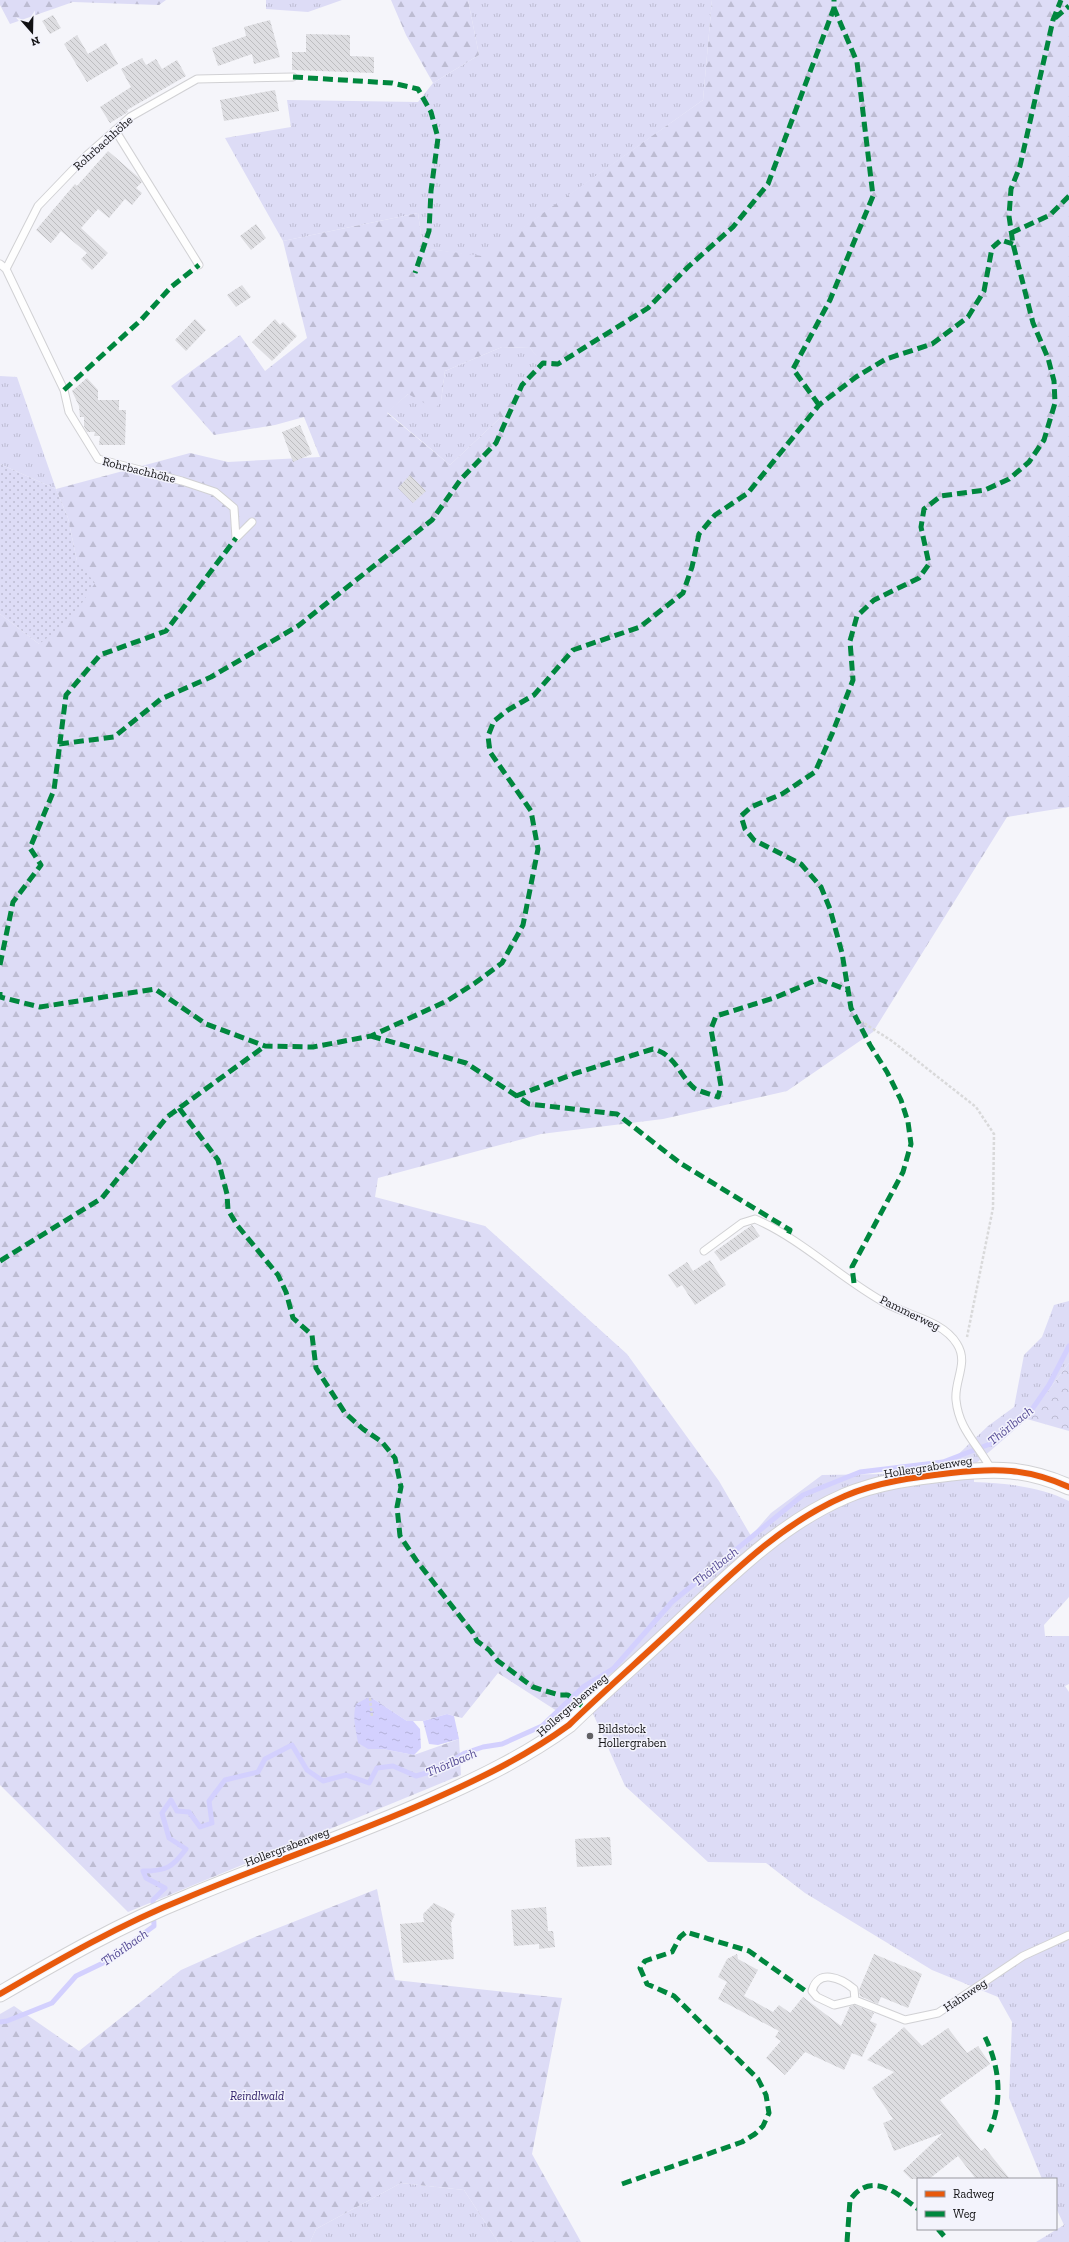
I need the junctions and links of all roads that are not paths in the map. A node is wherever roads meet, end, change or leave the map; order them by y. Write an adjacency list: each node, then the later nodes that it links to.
1 (293, 77): 2 (lane, Rohrbachhöhe)
2 (115, 130): 3 (lane); 4 (lane, Rohrbachhöhe)
3 (199, 265)
4 (3, 267): 5 (lane, Rohrbachhöhe)
5 (252, 522)
6 (704, 1251): 7 (lane, Pammerweg)
7 (991, 1469): 8 (street, Hollergrabenweg); 10 (street, Hollergrabenweg)
8 (1069, 1487)
9 (1069, 1935): 11 (lane, Hahnweg)
10 (0, 1994)
11 (855, 2000): 11 (lane)

